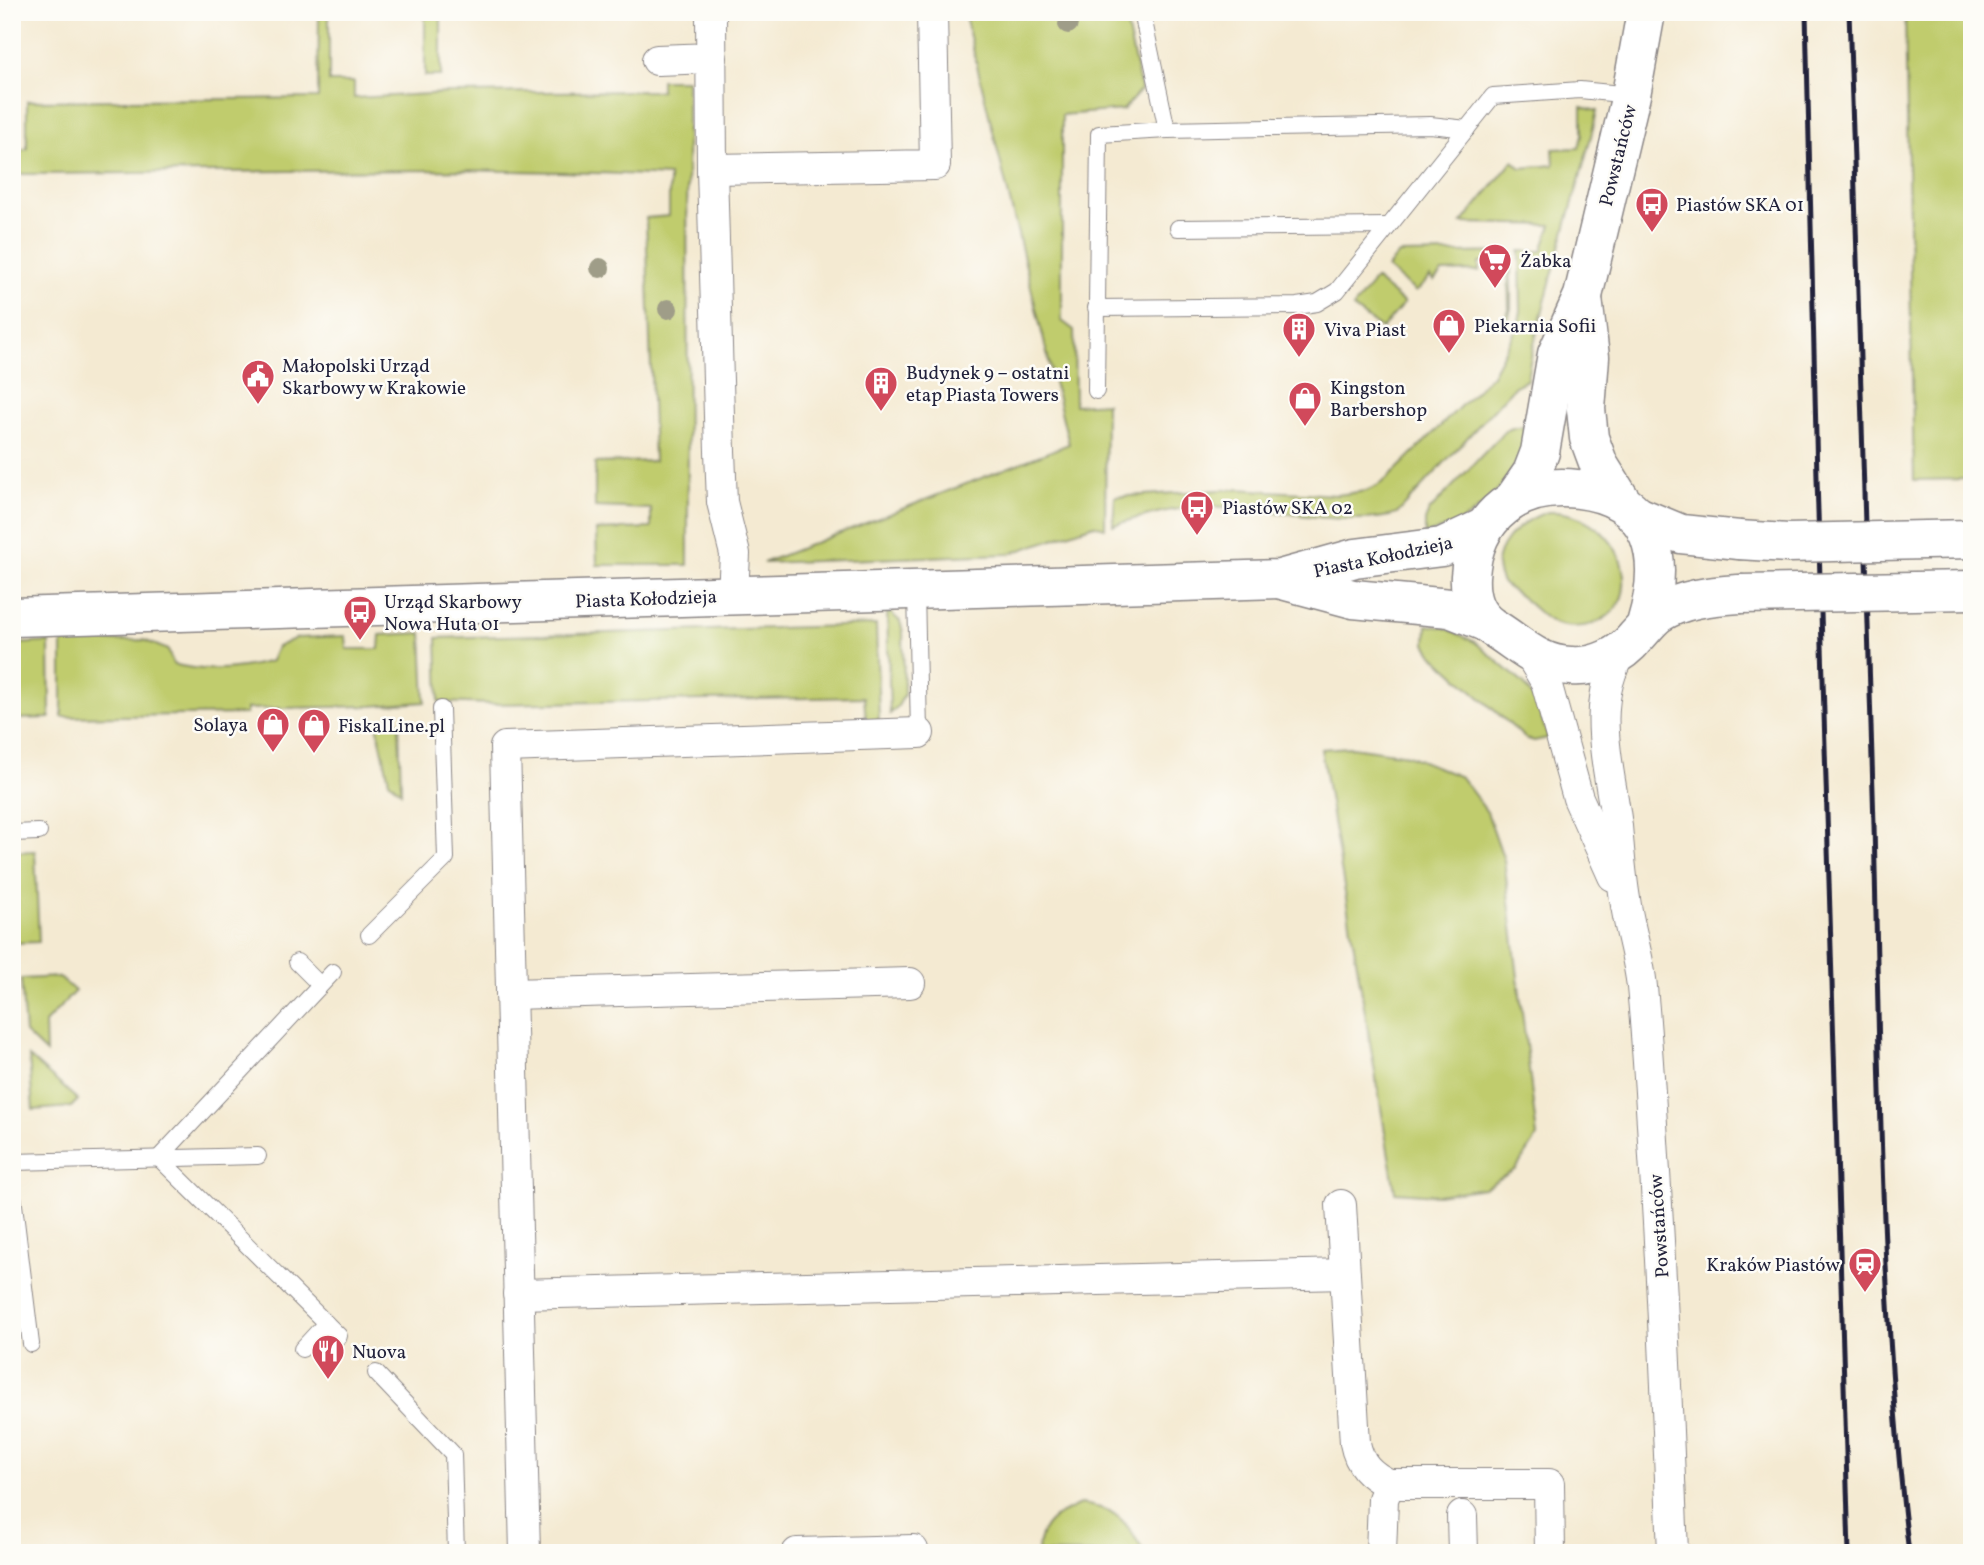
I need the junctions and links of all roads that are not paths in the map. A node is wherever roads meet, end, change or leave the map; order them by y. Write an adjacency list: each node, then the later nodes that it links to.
1 (711, 12): 5 (street)
2 (932, 12): 10 (street)
3 (1142, 12): 9 (lane)
4 (1646, 12): 7 (street, Powstańców)
5 (712, 58): 6 (street); 10 (street)
6 (657, 60)
7 (1632, 95): 8 (lane); 13 (street, Powstańców)
8 (1467, 129): 9 (lane); 11 (lane)
9 (1167, 131): 14 (lane)
10 (712, 169): 23 (street)
11 (1389, 226): 12 (lane); 14 (lane)
12 (1178, 228)
13 (1583, 296): 16 (street, Powstańców); 17 (street, Powstańców)
14 (1096, 308): 15 (lane)
15 (1096, 391)
16 (1514, 499): 17 (street); 18 (street)
17 (1629, 508): 19 (street, bridge); 26 (street)
18 (1485, 527): 20 (street, Piasta Kołodzieja); 25 (street)
19 (1972, 539)
20 (1280, 579): 21 (street, Piasta Kołodzieja); 25 (street, Piasta Kołodzieja)
21 (916, 590): 23 (street, Piasta Kołodzieja); 29 (lane)
22 (1972, 590): 26 (street, bridge)
23 (733, 596): 24 (street, Piasta Kołodzieja)
24 (12, 617)
25 (1483, 621): 27 (street)
26 (1634, 637): 27 (street); 32 (street, Powstańców)
27 (1530, 655): 32 (street, Powstańców)
28 (441, 709): 33 (lane)
29 (919, 733): 38 (street)
30 (39, 832): 31 (lane)
31 (12, 833)
32 (1625, 902): 60 (street, Powstańców)
33 (369, 935)
34 (297, 962): 37 (lane)
35 (333, 972): 37 (lane)
36 (910, 983): 38 (street)
37 (320, 985): 40 (lane)
38 (511, 994): 45 (street)
39 (258, 1156): 40 (lane)
40 (159, 1158): 41 (lane); 46 (lane)
41 (12, 1162)
42 (12, 1188): 48 (lane)
43 (1340, 1205): 44 (street)
44 (1345, 1274): 45 (street); 51 (street)
45 (519, 1294): 54 (street)
46 (326, 1324): 47 (lane); 49 (lane)
47 (339, 1336)
48 (31, 1345)
49 (302, 1349)
50 (376, 1373): 53 (lane)
51 (1389, 1484): 57 (street); 59 (street)
52 (1462, 1516): 58 (street)
53 (456, 1553)
54 (525, 1553)
55 (797, 1553): 56 (street)
56 (914, 1553)
57 (1381, 1553)
58 (1463, 1553)
59 (1550, 1553)
60 (1673, 1553)

